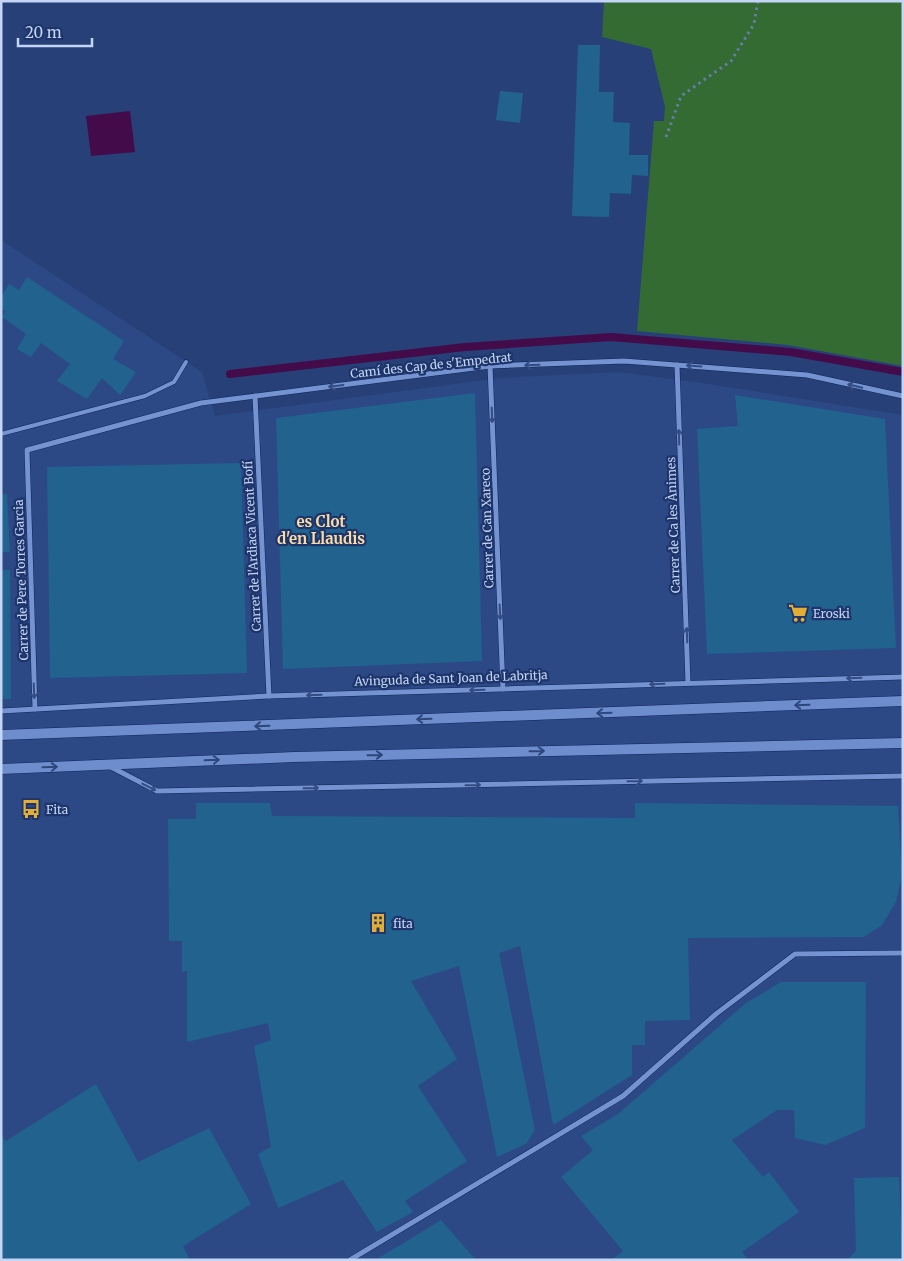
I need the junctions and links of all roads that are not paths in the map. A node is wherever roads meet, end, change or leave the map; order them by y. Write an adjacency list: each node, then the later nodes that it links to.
1 (186, 362): 6 (lane)
2 (677, 365): 3 (street, Camí des Cap de s'Empedrat, one-way to 3); 5 (street, Camí des Cap de s'Empedrat, one-way to 2); 9 (street, Carrer de Ca les Ànimes, one-way to 2)
3 (490, 366): 4 (street, Camí des Cap de s'Empedrat, one-way to 4); 10 (street, Carrer de Can Xareco, one-way to 10)
4 (255, 396): 7 (street, Camí des Cap de s'Empedrat); 11 (street, Carrer de l'Ardiaca Vicent Bofí)
5 (903, 396)
6 (1, 434)
7 (27, 450): 13 (street, Carrer de Pere Torres Garcia, one-way to 13)
8 (903, 677): 9 (street, Avinguda de Sant Joan de Labritja, one-way to 9)
9 (688, 683): 10 (street, Avinguda de Sant Joan de Labritja, one-way to 10)
10 (503, 689): 11 (street, Avinguda de Sant Joan de Labritja, one-way to 11)
11 (269, 696): 13 (street, Avinguda de Sant Joan de Labritja)
12 (903, 702): 15 (main road, one-way to 15)
13 (35, 709): 14 (street, Avinguda de Sant Joan de Labritja)
14 (1, 711)
15 (1, 735)
16 (903, 743): 17 (main road, one-way to 16)
17 (106, 764): 18 (main road, one-way to 17); 19 (street, one-way to 19)
18 (1, 769)
19 (903, 776)
20 (903, 953): 21 (street)
21 (350, 1260)

